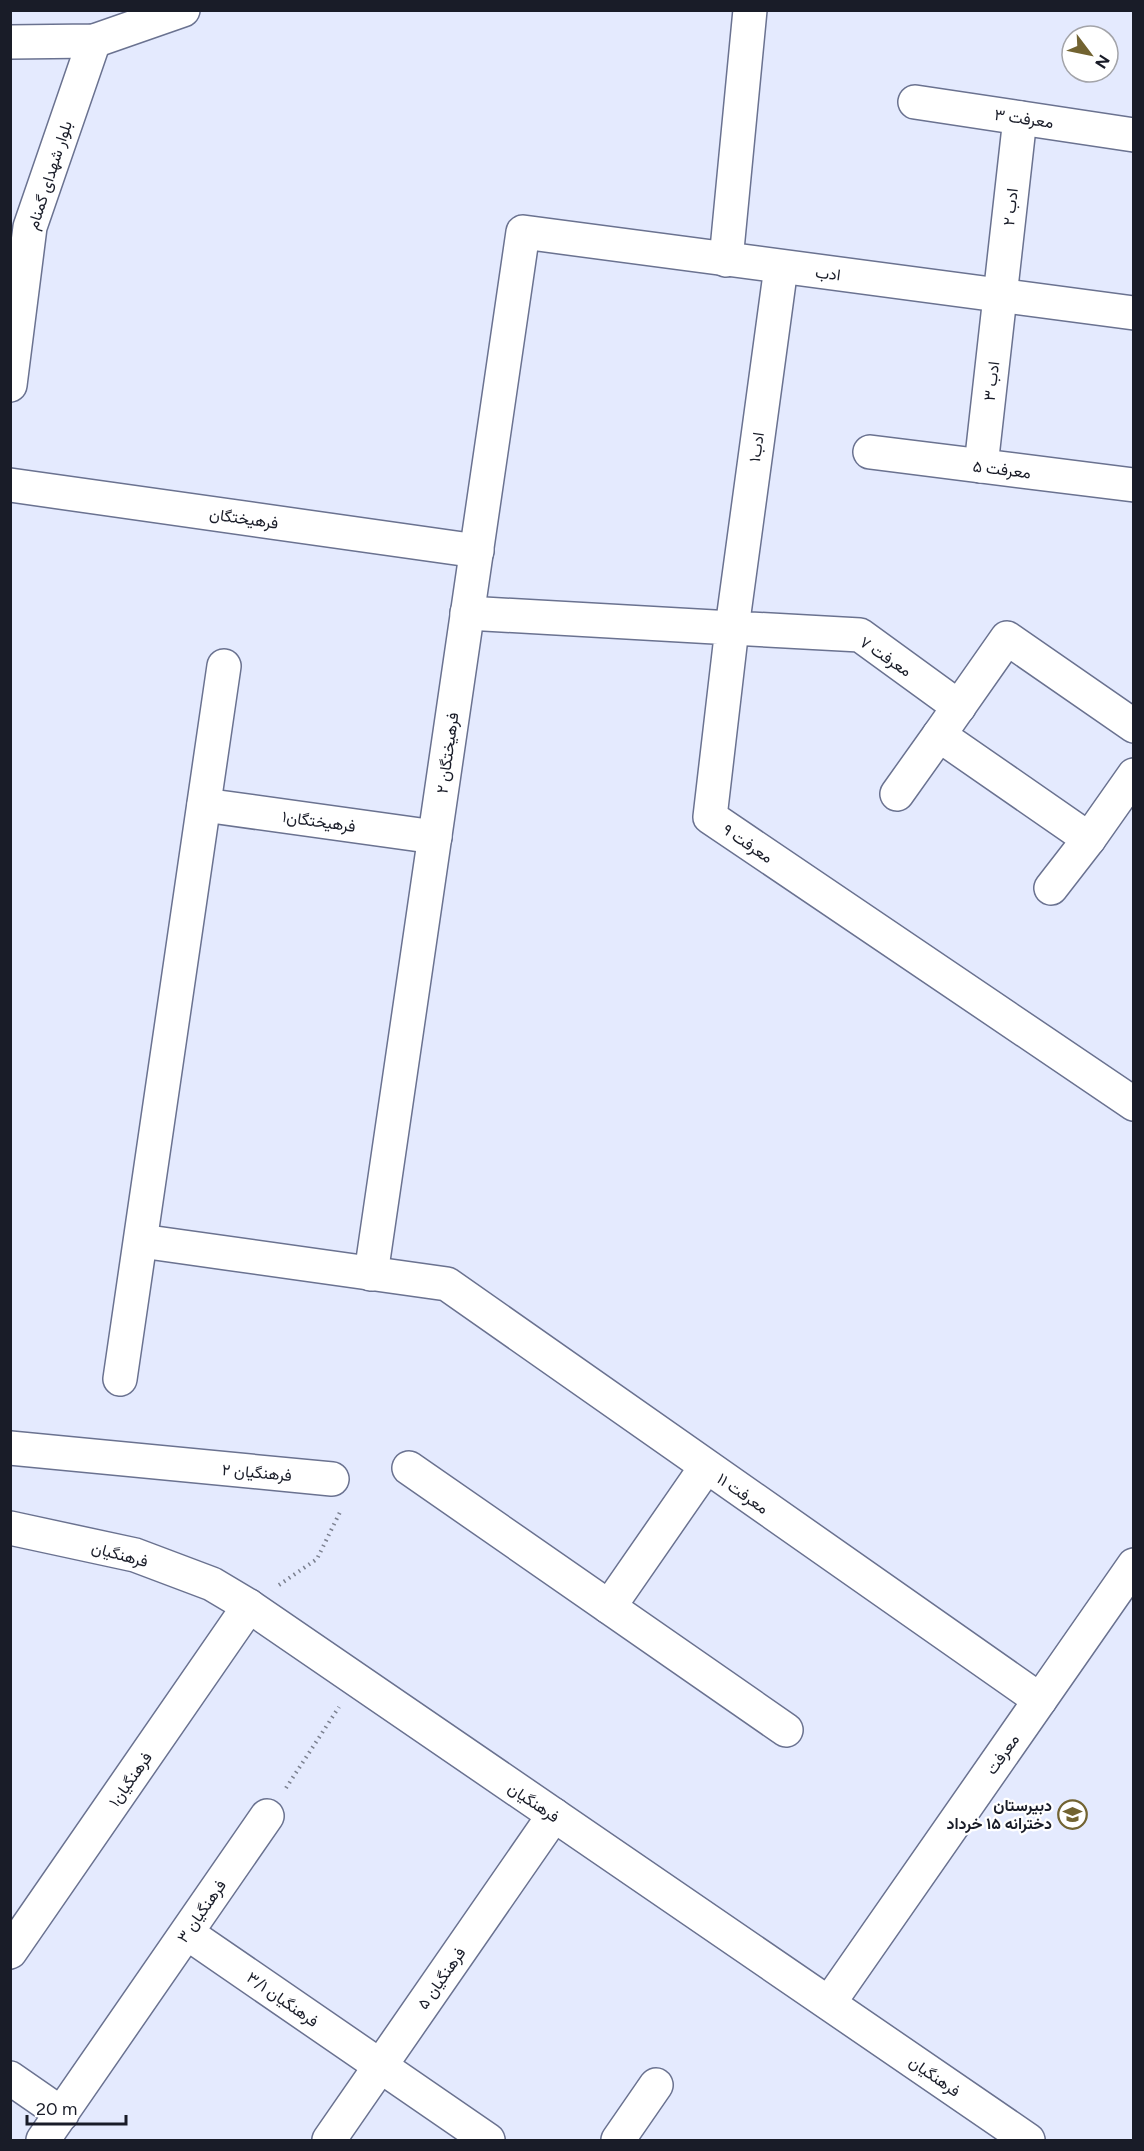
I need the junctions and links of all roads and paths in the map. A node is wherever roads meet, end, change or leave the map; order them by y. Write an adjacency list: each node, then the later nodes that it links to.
1 (183, 10): 3 (street)
2 (750, 10): 10 (street)
3 (94, 41): 4 (street); 8 (street, بلوار شهدای گمنام)
4 (10, 42)
5 (915, 102): 6 (street, معرفت ۳)
6 (1020, 118): 7 (street, معرفت ۳); 12 (street, ادب ۲)
7 (1134, 135)
8 (20, 218): 14 (street, بلوار شهدای گمنام)
9 (523, 232): 10 (street, ادب); 19 (street, فرهیختگان ۲)
10 (726, 260): 11 (street, ادب)
11 (781, 267): 12 (street, ادب); 21 (street, ادب۱)
12 (1000, 295): 13 (street, ادب); 16 (street, ادب ۳)
13 (1134, 313)
14 (10, 385)
15 (870, 452): 16 (street, معرفت ۵)
16 (981, 466): 18 (street, معرفت ۵)
17 (10, 485): 19 (street, فرهیختگان)
18 (1134, 485)
19 (477, 551): 20 (street, فرهیختگان ۲)
20 (467, 614): 21 (street); 29 (street, فرهیختگان ۲)
21 (732, 628): 23 (street, معرفت ۷); 32 (street, معرفت ۹)
22 (224, 666): 28 (street)
23 (959, 707): 24 (street); 25 (street)
24 (1134, 726)
25 (939, 735): 27 (street); 30 (street)
26 (1129, 791): 30 (street)
27 (897, 794)
28 (204, 805): 29 (street, فرهیختگان۱); 33 (street)
29 (435, 837): 34 (street, فرهیختگان ۲)
30 (1089, 839): 31 (street)
31 (1051, 888)
32 (1134, 1104)
33 (141, 1241): 34 (street); 35 (street)
34 (371, 1274): 37 (street, معرفت ۱۱)
35 (120, 1379)
36 (10, 1448): 39 (street, فرهنگیان ۲)
37 (706, 1467): 43 (street); 45 (street, معرفت ۱۱)
38 (409, 1468): 43 (street)
39 (332, 1479): 42 (path)
40 (10, 1528): 42 (street, فرهنگیان)
41 (1134, 1565): 45 (street, معرفت)
42 (249, 1606): 44 (street, فرهنگیان); 50 (street, فرهنگیان۱)
43 (609, 1607): 46 (street)
44 (357, 1680): 47 (street, فرهنگیان); 48 (path)
45 (1040, 1700): 51 (street, معرفت)
46 (786, 1730)
47 (554, 1815): 51 (street, فرهنگیان); 52 (street, فرهنگیان ۵)
48 (267, 1816): 49 (street, فرهنگیان ۳)
49 (187, 1933): 52 (street, فرهنگیان ۳/۱); 55 (street, فرهنگیان ۳)
50 (10, 1952)
51 (830, 2003): 60 (street, فرهنگیان)
52 (380, 2066): 57 (street, فرهنگیان ۵); 58 (street, فرهنگیان ۳/۱)
53 (10, 2078): 55 (street)
54 (656, 2085): 59 (street)
55 (62, 2114): 56 (street, فرهنگیان ۳)
56 (44, 2140)
57 (329, 2140)
58 (488, 2140)
59 (618, 2140)
60 (1028, 2140)

